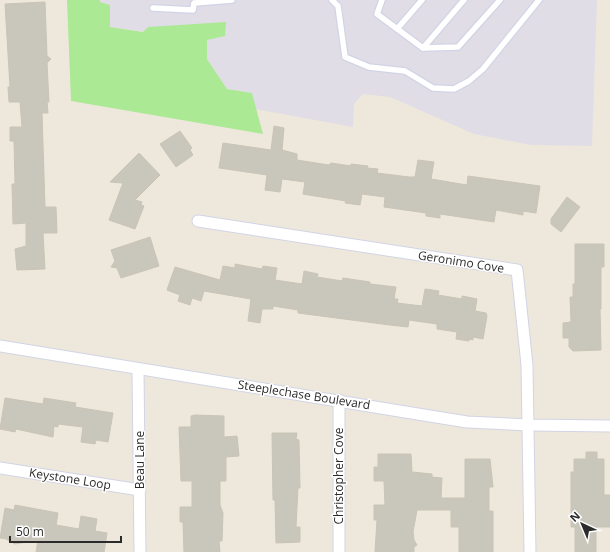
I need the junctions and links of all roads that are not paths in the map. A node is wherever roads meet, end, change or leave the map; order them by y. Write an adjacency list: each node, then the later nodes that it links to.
1 (232, 0): 8 (lane)
2 (332, 0): 7 (lane)
3 (382, 0): 9 (lane)
4 (422, 0): 9 (lane)
5 (464, 0): 10 (lane)
6 (500, 0): 10 (lane)
7 (539, 0)
8 (154, 8)
9 (398, 29): 10 (lane)
10 (423, 48)
11 (198, 221): 15 (street, Geronimo Cove)
12 (0, 346): 13 (street, Steeplechase Boulevard)
13 (138, 369): 14 (street, Steeplechase Boulevard); 18 (street, Beau Lane)
14 (338, 400): 15 (street, Steeplechase Boulevard); 20 (street, Christopher Cove)
15 (528, 425): 16 (street, Steeplechase Boulevard); 21 (street, Geronimo Cove)
16 (610, 426)
17 (0, 468): 18 (street, Keystone Loop)
18 (140, 490): 19 (street, Beau Lane)
19 (140, 552)
20 (339, 552)
21 (530, 552)

